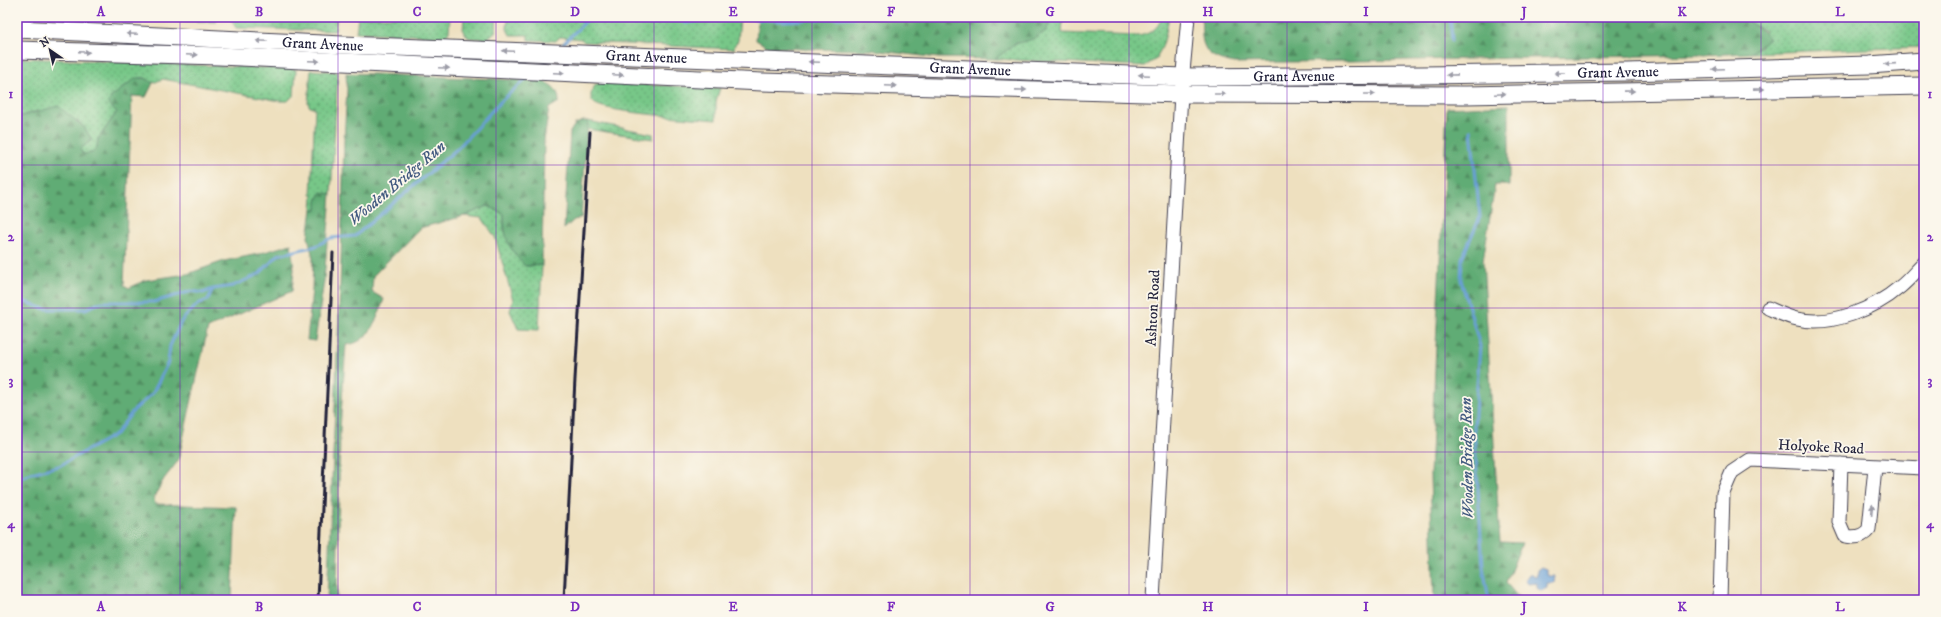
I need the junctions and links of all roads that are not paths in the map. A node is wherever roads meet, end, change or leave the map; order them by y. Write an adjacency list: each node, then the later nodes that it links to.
1 (1188, 17): 11 (street, Ashton Road)
2 (17, 29): 3 (main road, Grant Avenue, one-way to 2)
3 (455, 49): 6 (main road); 7 (main road, Grant Avenue, one-way to 3)
4 (17, 50): 6 (main road, Grant Avenue, one-way to 6)
5 (1924, 61): 8 (main road, Grant Avenue, one-way to 8)
6 (371, 64): 12 (main road, Grant Avenue, one-way to 12)
7 (853, 64): 11 (main road, Grant Avenue, one-way to 7); 12 (main road)
8 (1869, 65): 9 (main road, Grant Avenue); 14 (main road)
9 (1816, 66): 10 (main road, Grant Avenue, one-way to 10); 15 (main road)
10 (1422, 76): 11 (main road, Grant Avenue); 17 (main road)
11 (1183, 77): 16 (street, Ashton Road)
12 (852, 85): 16 (main road, Grant Avenue, one-way to 16)
13 (1924, 86): 14 (main road, Grant Avenue)
14 (1870, 87): 15 (main road, Grant Avenue)
15 (1817, 88): 17 (main road, Grant Avenue, one-way to 15)
16 (1181, 94): 17 (main road, Grant Avenue, one-way to 17); 23 (street, Ashton Road)
17 (1421, 94)
18 (1924, 263): 19 (street)
19 (1768, 308)
20 (1841, 464): 21 (street, Holyoke Road); 21 (street, Holyoke Road, one-way to 21); 24 (street, Holyoke Road)
21 (1875, 466): 22 (street, Holyoke Road)
22 (1924, 468)
23 (1153, 600)
24 (1720, 600)

